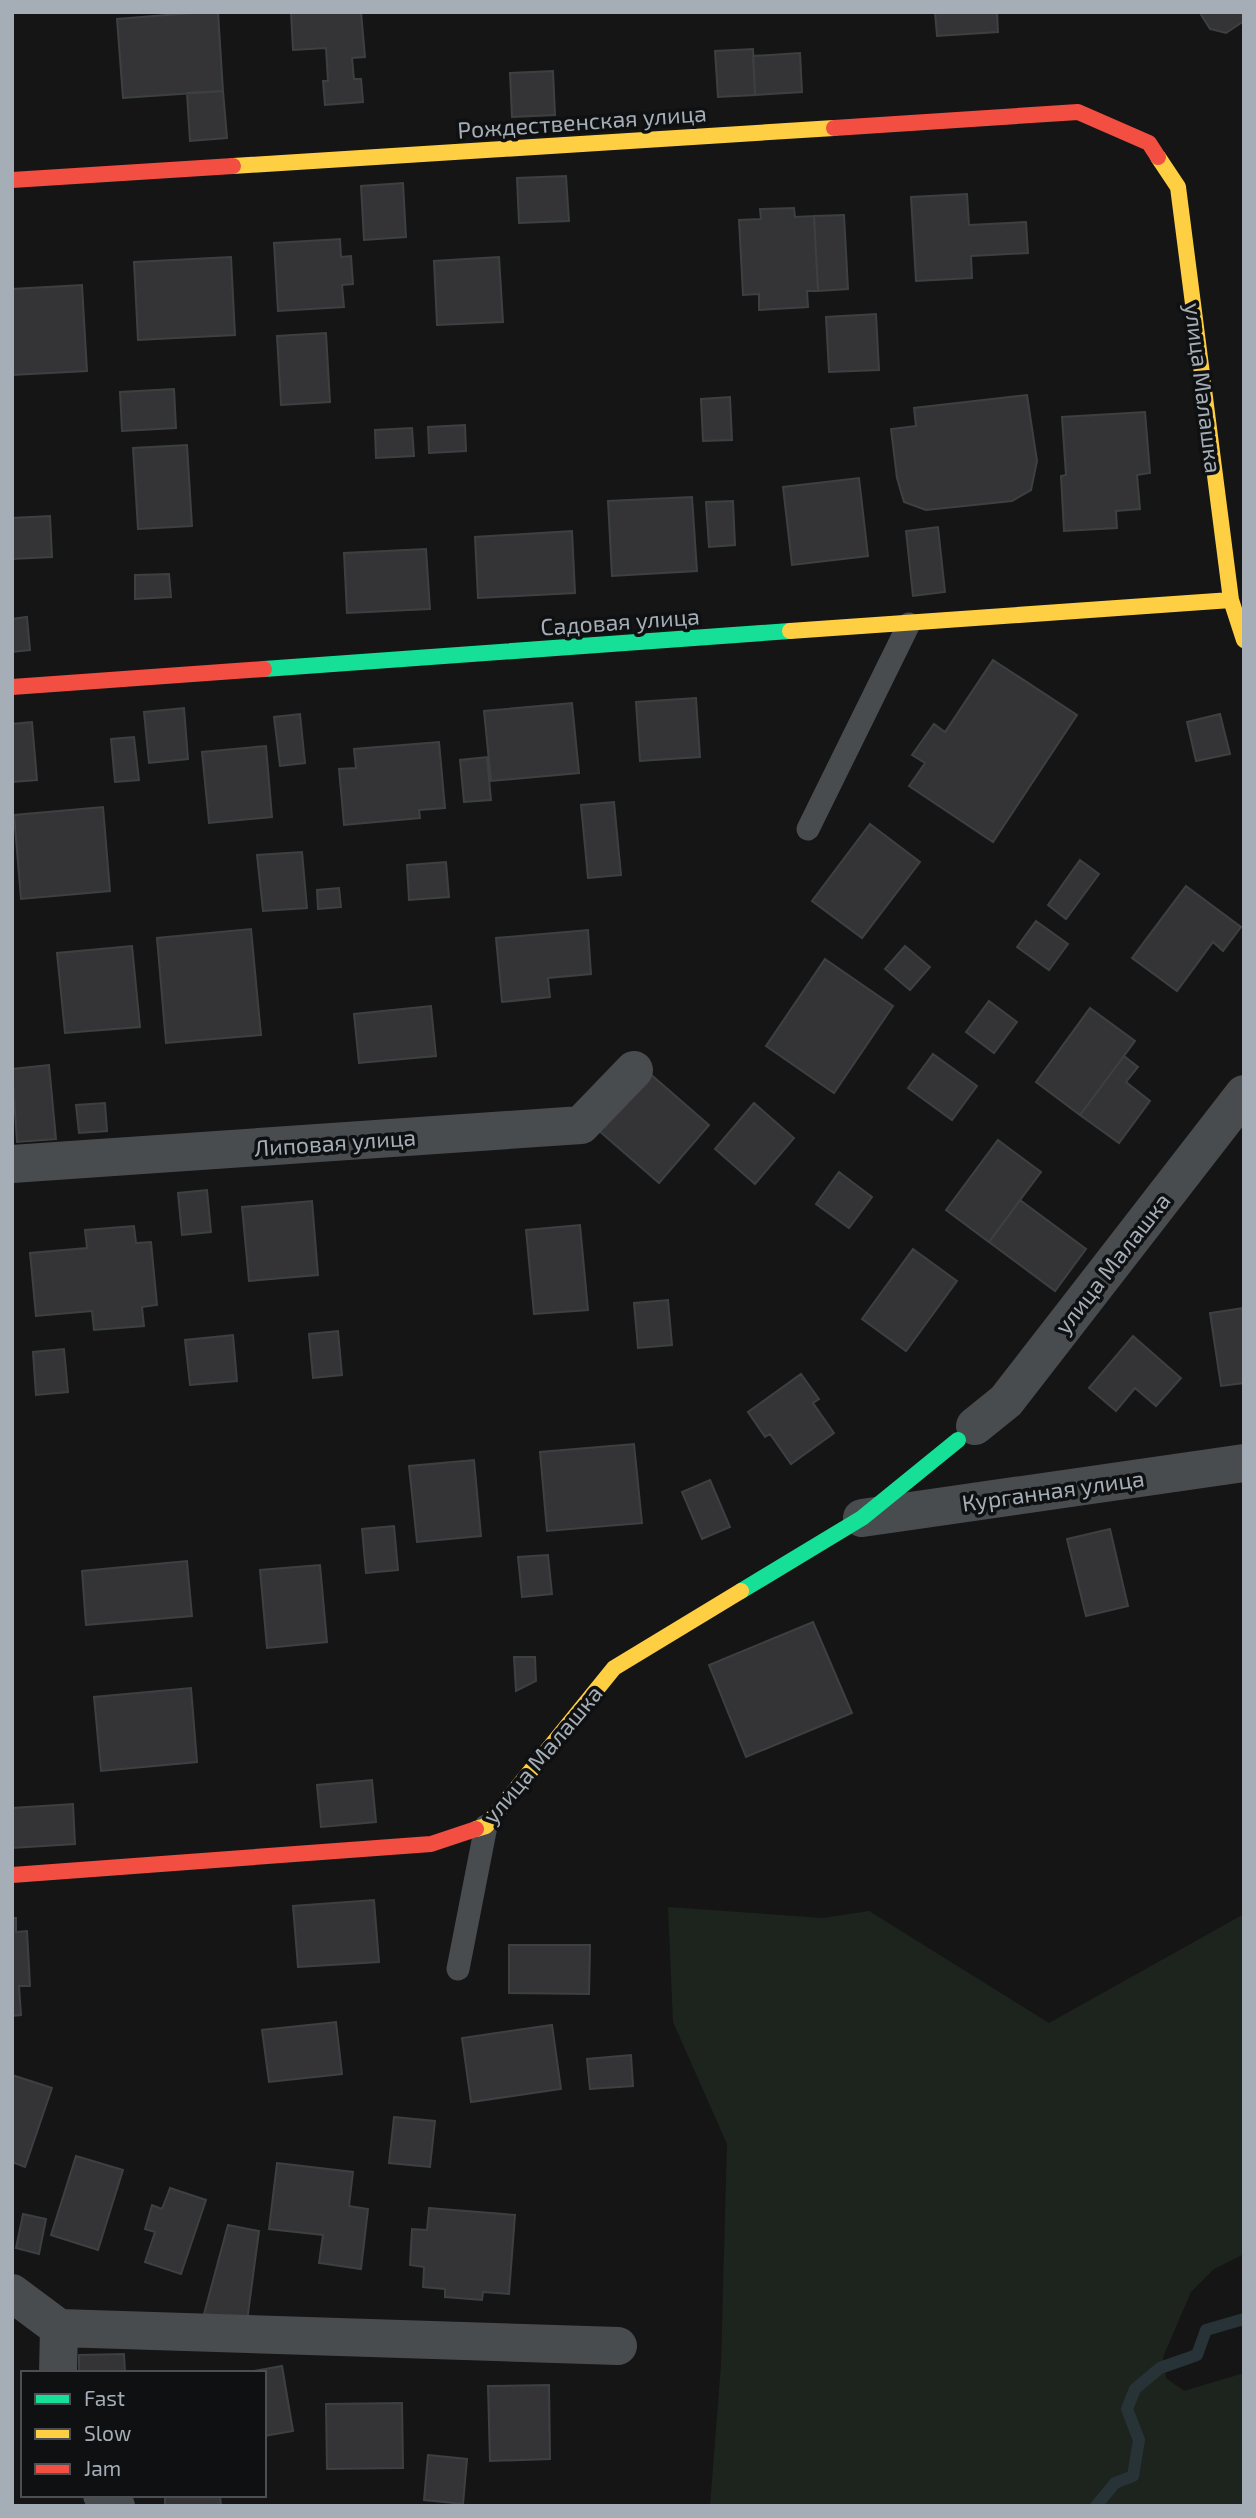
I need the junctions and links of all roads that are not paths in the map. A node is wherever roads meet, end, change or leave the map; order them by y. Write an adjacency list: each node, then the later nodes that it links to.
1 (1149, 144): 2 (street, Рождественская улица); 3 (street, улица Малашка)
2 (12, 180)
3 (1231, 600): 4 (street, Садовая улица); 5 (street, улица Малашка)
4 (909, 624): 6 (street, Садовая улица); 7 (lane)
5 (1244, 640)
6 (12, 687)
7 (808, 829)
8 (634, 1070): 10 (street, Липовая улица)
9 (1244, 1094): 11 (street, улица Малашка)
10 (12, 1164)
11 (966, 1433): 13 (street, улица Малашка)
12 (1244, 1463): 13 (street, Курганная улица)
13 (862, 1518): 14 (street, улица Малашка)
14 (486, 1826): 15 (street, улица Малашка); 16 (lane)
15 (12, 1875)
16 (458, 1969)
17 (12, 2292): 18 (street)
18 (59, 2328): 19 (street); 20 (street)
19 (618, 2346)
20 (58, 2371)

